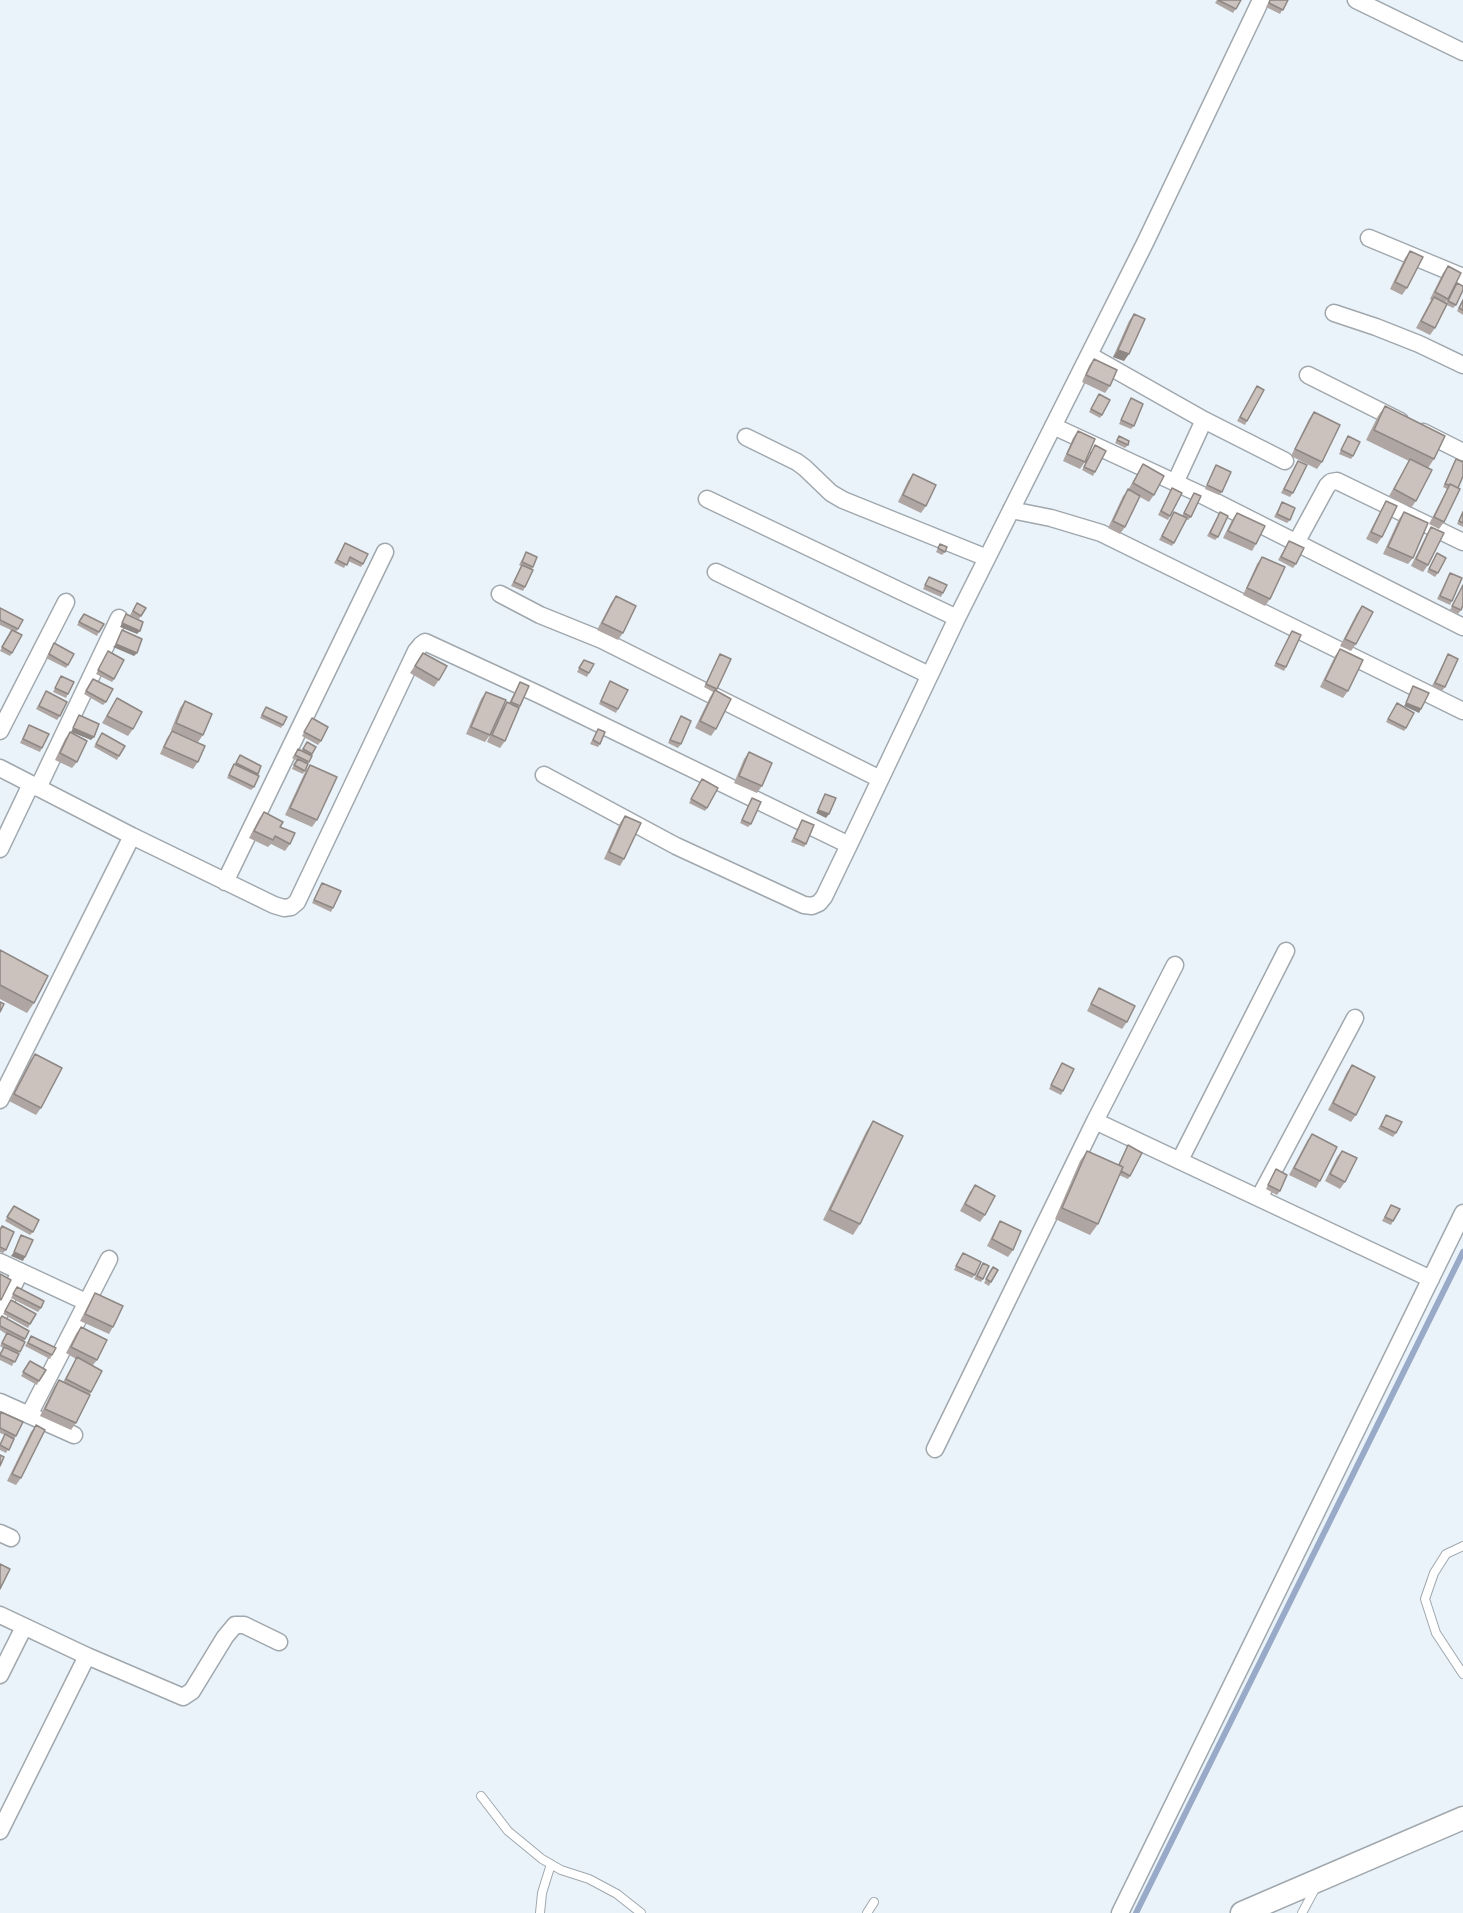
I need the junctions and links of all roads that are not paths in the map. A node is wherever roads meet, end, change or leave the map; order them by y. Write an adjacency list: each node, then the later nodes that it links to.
1 (1261, 0): 7 (street)
2 (1356, 0): 3 (street)
3 (1463, 52)
4 (1369, 238): 5 (street)
5 (1463, 277)
6 (1334, 313): 8 (street)
7 (1089, 355): 10 (street); 11 (street)
8 (1463, 365)
9 (1308, 375): 13 (street)
10 (1204, 420): 14 (street); 15 (street)
11 (1053, 426): 15 (street); 17 (street)
12 (746, 437): 21 (street)
13 (1463, 452)
14 (1285, 461)
15 (1175, 483): 19 (street)
16 (707, 499): 26 (street)
17 (1011, 510): 21 (street); 29 (street)
18 (1463, 542): 19 (street)
19 (1296, 543): 27 (street)
20 (385, 552): 38 (street)
21 (987, 558): 26 (street)
22 (716, 572): 28 (street)
23 (500, 594): 33 (street)
24 (66, 602): 30 (street)
25 (119, 618): 34 (street)
26 (957, 618): 28 (street)
27 (1463, 627)
28 (929, 675): 33 (street)
29 (1463, 711)
30 (0, 731)
31 (0, 768): 34 (street)
32 (544, 775): 36 (street)
33 (879, 779): 36 (street)
34 (34, 786): 35 (street); 37 (street)
35 (132, 836): 38 (street); 42 (street)
36 (849, 845): 38 (street)
37 (0, 849)
38 (225, 882)
39 (1286, 951): 45 (street)
40 (1175, 965): 44 (street)
41 (1355, 1018): 46 (street)
42 (8, 1065): 43 (street)
43 (0, 1100)
44 (1095, 1120): 45 (street); 57 (street)
45 (1180, 1160): 46 (street)
46 (1259, 1198): 51 (street)
47 (1463, 1213): 51 (street)
48 (109, 1259): 52 (street)
49 (0, 1262): 50 (street)
50 (20, 1272): 52 (street); 53 (street)
51 (1431, 1279): 74 (street)
52 (86, 1302): 55 (street)
53 (0, 1313)
54 (0, 1402): 55 (street)
55 (29, 1415): 56 (street)
56 (74, 1435)
57 (935, 1449)
58 (1463, 1546): 63 (lane)
59 (0, 1615): 60 (street)
60 (24, 1627): 62 (street); 64 (street)
61 (279, 1642): 62 (street)
62 (87, 1656): 67 (street)
63 (1463, 1674)
64 (0, 1675)
65 (481, 1796): 68 (lane)
66 (1463, 1818): 69 (main road)
67 (0, 1830)
68 (551, 1864): 71 (lane); 72 (lane)
69 (1320, 1878): 75 (main road); 76 (lane)
70 (874, 1902): 73 (lane)
71 (540, 1913)
72 (640, 1913)
73 (867, 1913)
74 (1120, 1913)
75 (1242, 1913)
76 (1302, 1913)

